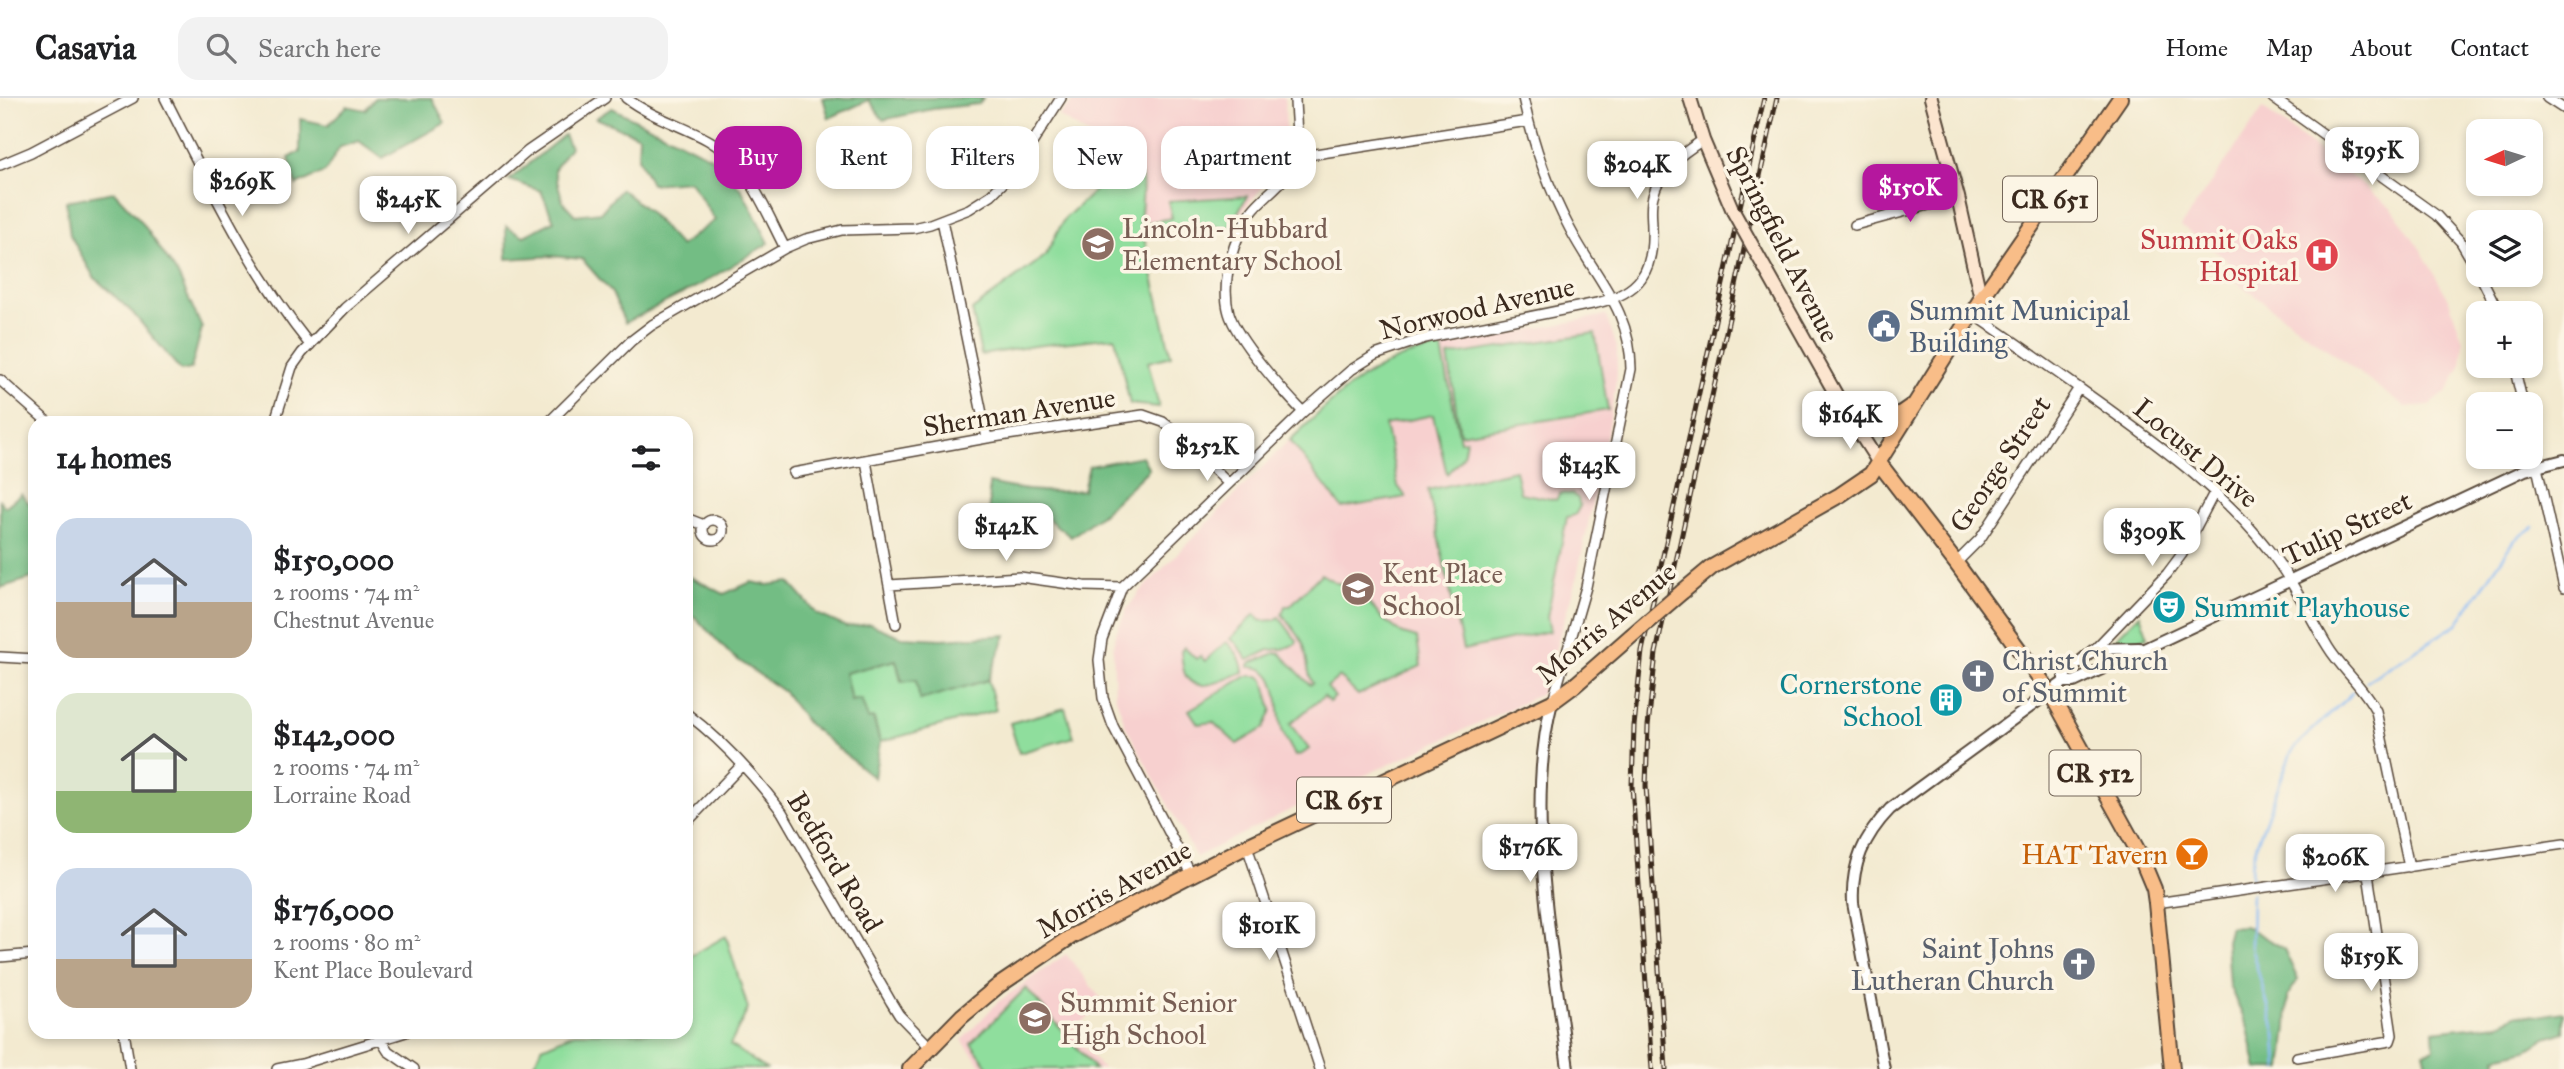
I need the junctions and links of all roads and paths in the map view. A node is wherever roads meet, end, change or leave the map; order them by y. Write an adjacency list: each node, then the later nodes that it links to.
1 (133, 98): 18 (street)
2 (165, 98): 28 (street)
3 (605, 98): 28 (street)
4 (626, 98): 23 (street)
5 (1061, 98): 21 (street)
6 (1295, 98): 15 (street)
7 (1523, 98): 14 (street)
8 (1690, 98): 16 (main road, Springfield Avenue)
9 (1931, 98): 20 (main road)
10 (2120, 98): 26 (main road, Morris Avenue / CR 651)
11 (2273, 98): 24 (street)
12 (2547, 98): 13 (street)
13 (2564, 109)
14 (1528, 121): 17 (street); 25 (street)
15 (1295, 126)
16 (1703, 140): 25 (street); 36 (main road, Springfield Avenue, bridge)
17 (1316, 153)
18 (0, 165)
19 (1272, 189): 32 (street)
20 (1958, 197): 22 (street); 26 (main road)
21 (942, 220): 23 (street); 37 (street)
22 (1855, 225)
23 (785, 248): 35 (street)
24 (2466, 251)
25 (1614, 299): 32 (street, Norwood Avenue); 61 (street)
26 (1981, 299): 27 (main road, Morris Avenue)
27 (1972, 313): 30 (street, Locust Drive); 31 (main road, Morris Avenue)
28 (310, 345): 34 (street)
29 (0, 380): 33 (street)
30 (2079, 388): 46 (street, Locust Drive); 49 (street, George Street)
31 (1916, 402): 36 (main road); 40 (main road, Morris Avenue)
32 (1303, 412): 45 (street, Norwood Avenue)
33 (41, 416)
34 (277, 416)
35 (555, 416)
36 (1849, 418): 40 (main road, Springfield Avenue)
37 (987, 438): 39 (street, Sherman Avenue); 45 (street, Sherman Avenue)
38 (2564, 460): 41 (street, Tulip Street)
39 (866, 461): 44 (street, Sherman Avenue); 51 (street)
40 (1879, 463): 49 (main road, Springfield Avenue / CR 512); 61 (main road, Morris Avenue / CR 651, bridge)
41 (2543, 465)
42 (2530, 469): 50 (street, Tulip Street)
43 (2538, 469): 53 (street)
44 (793, 473)
45 (1228, 484): 52 (street, Norwood Avenue)
46 (2215, 491): 50 (street, Locust Drive); 56 (street)
47 (693, 521): 48 (street)
48 (704, 526)
49 (1956, 563): 60 (main road, Springfield Avenue / CR 512)
50 (2290, 580): 55 (street, Tulip Street); 67 (street, Locust Drive)
51 (889, 585): 52 (street); 54 (street)
52 (1122, 587): 68 (street, Norwood Avenue)
53 (2564, 588)
54 (896, 624)
55 (2153, 645): 56 (street, Tulip Street); 59 (street, Tulip Street)
56 (2095, 649): 59 (street)
57 (0, 657): 58 (street)
58 (28, 659)
59 (2064, 682): 60 (street, Tulip Street)
60 (2050, 692): 70 (main road, Springfield Avenue / CR 512); 84 (street, Tulip Street)
61 (1552, 702): 66 (main road, Morris Avenue / CR 651); 83 (street)
62 (693, 719): 63 (street, Bedford Road)
63 (742, 765): 64 (street); 76 (street, Bedford Road)
64 (693, 816)
65 (2564, 844): 67 (street)
66 (1247, 846): 68 (main road, Morris Avenue / CR 651); 82 (street)
67 (2409, 867): 69 (street)
68 (1191, 874): 76 (main road, Morris Avenue / CR 651)
69 (2368, 874): 70 (street); 77 (street)
70 (2156, 903): 85 (main road, Springfield Avenue / CR 512)
71 (28, 955): 72 (street)
72 (0, 957)
73 (125, 1039): 78 (street)
74 (369, 1039): 79 (street)
75 (379, 1039): 80 (street)
76 (930, 1047): 81 (main road, Morris Avenue / CR 651)
77 (2297, 1057)
78 (130, 1069)
79 (276, 1069)
80 (414, 1069)
81 (910, 1069)
82 (1320, 1069)
83 (1568, 1069)
84 (1884, 1069)
85 (2172, 1069)

